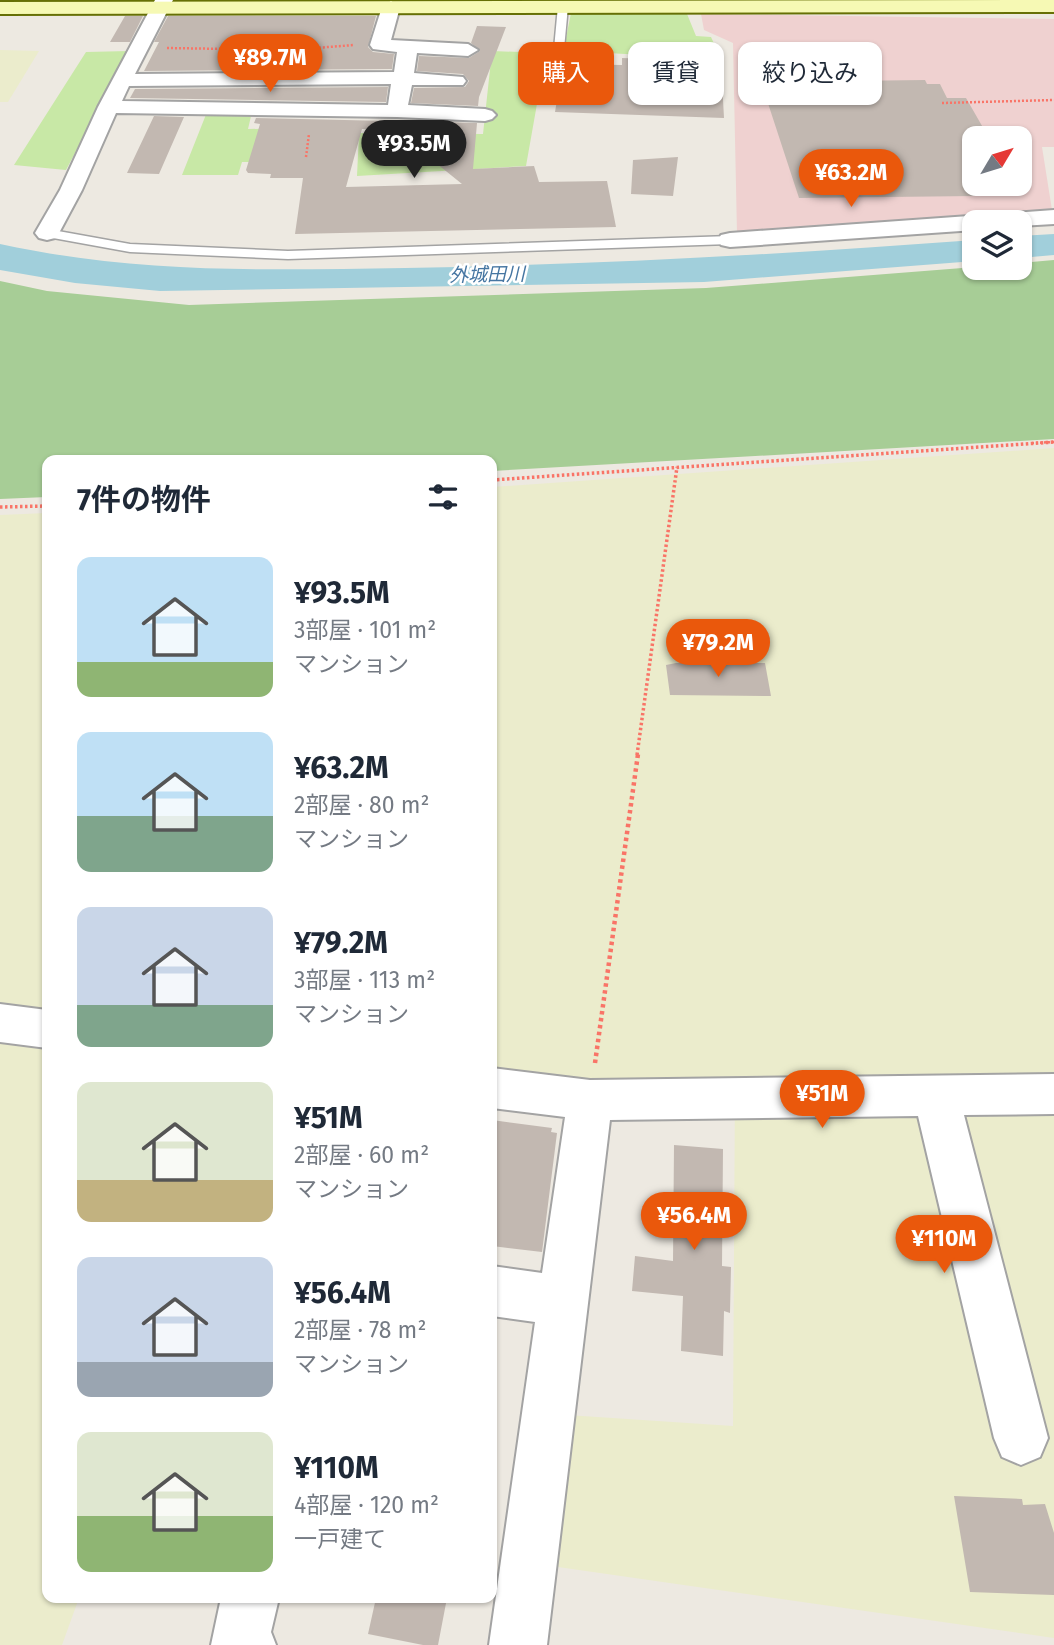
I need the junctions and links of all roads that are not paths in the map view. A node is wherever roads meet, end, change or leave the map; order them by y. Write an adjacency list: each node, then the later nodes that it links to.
1 (162, 4): 4 (street); 5 (street); 10 (street)
2 (563, 5): 3 (street); 4 (street); 6 (lane)
3 (1054, 6)
4 (391, 7): 7 (street)
5 (0, 8)
6 (560, 42)
7 (408, 47): 8 (street); 9 (street)
8 (468, 50)
9 (402, 78): 10 (street); 11 (street); 13 (street)
10 (122, 80): 12 (street)
11 (456, 81)
12 (108, 107): 13 (street); 18 (street)
13 (397, 111): 14 (street)
14 (485, 115)
15 (1054, 217): 16 (street)
16 (1032, 218)
17 (962, 224): 19 (street)
18 (47, 233): 19 (lane)
19 (730, 240)
20 (0, 1023): 21 (street)
21 (42, 1028)
22 (497, 1088): 25 (street)
23 (1054, 1094): 24 (street)
24 (936, 1095): 25 (street); 28 (street)
25 (590, 1100): 27 (street)
26 (497, 1292): 27 (street)
27 (562, 1301): 31 (street)
28 (1021, 1438)
29 (249, 1603): 30 (street)
30 (247, 1645)
31 (518, 1645)

